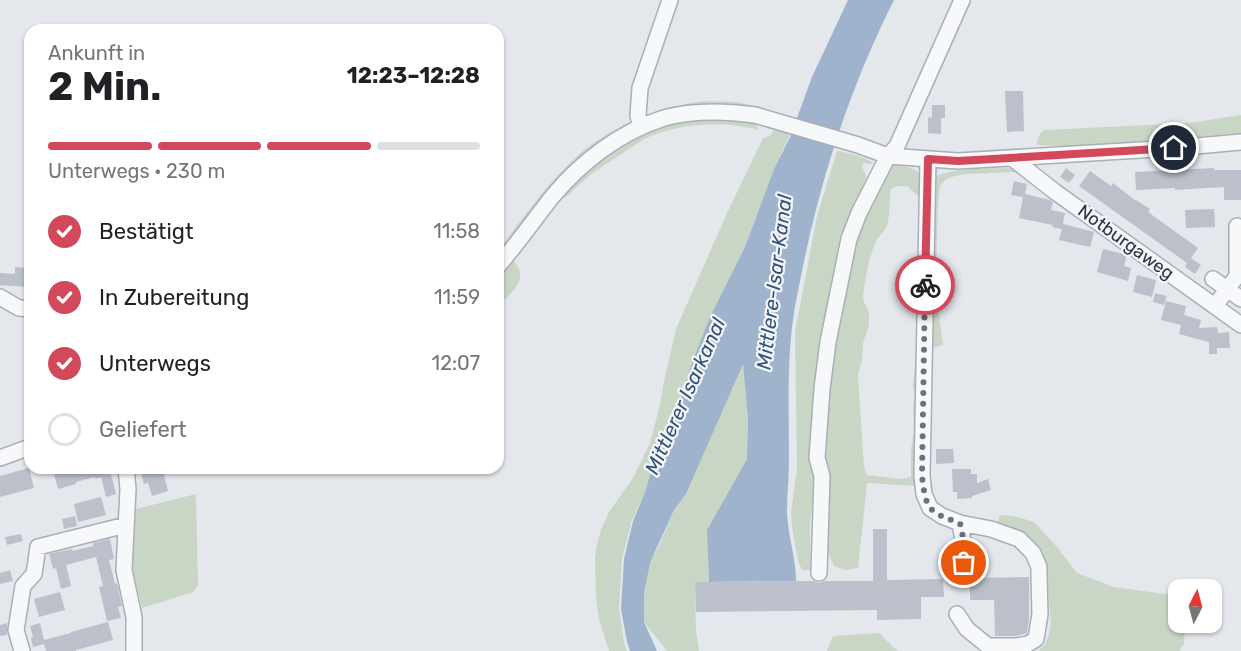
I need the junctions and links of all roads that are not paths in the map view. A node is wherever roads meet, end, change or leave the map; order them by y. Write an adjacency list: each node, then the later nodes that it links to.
1 (670, 0): 3 (street)
2 (962, 0): 5 (street)
3 (641, 127): 5 (street); 9 (street)
4 (1241, 142): 6 (street)
5 (888, 156): 7 (street); 22 (street)
6 (1012, 158): 7 (street); 14 (street, Notburgaweg)
7 (928, 159): 20 (street)
8 (1237, 226): 11 (street)
9 (504, 258)
10 (1213, 279): 11 (street)
11 (1228, 289): 13 (street); 14 (street)
12 (0, 297): 15 (street)
13 (1241, 299)
14 (1215, 306): 16 (street, Notburgaweg)
15 (24, 308)
16 (1241, 325)
17 (24, 449): 18 (street)
18 (0, 458)
19 (127, 474): 21 (street)
20 (960, 523): 23 (street); 24 (street)
21 (126, 525): 25 (street); 26 (street)
22 (819, 573)
23 (960, 578)
24 (957, 614)
25 (22, 651)
26 (134, 651)

